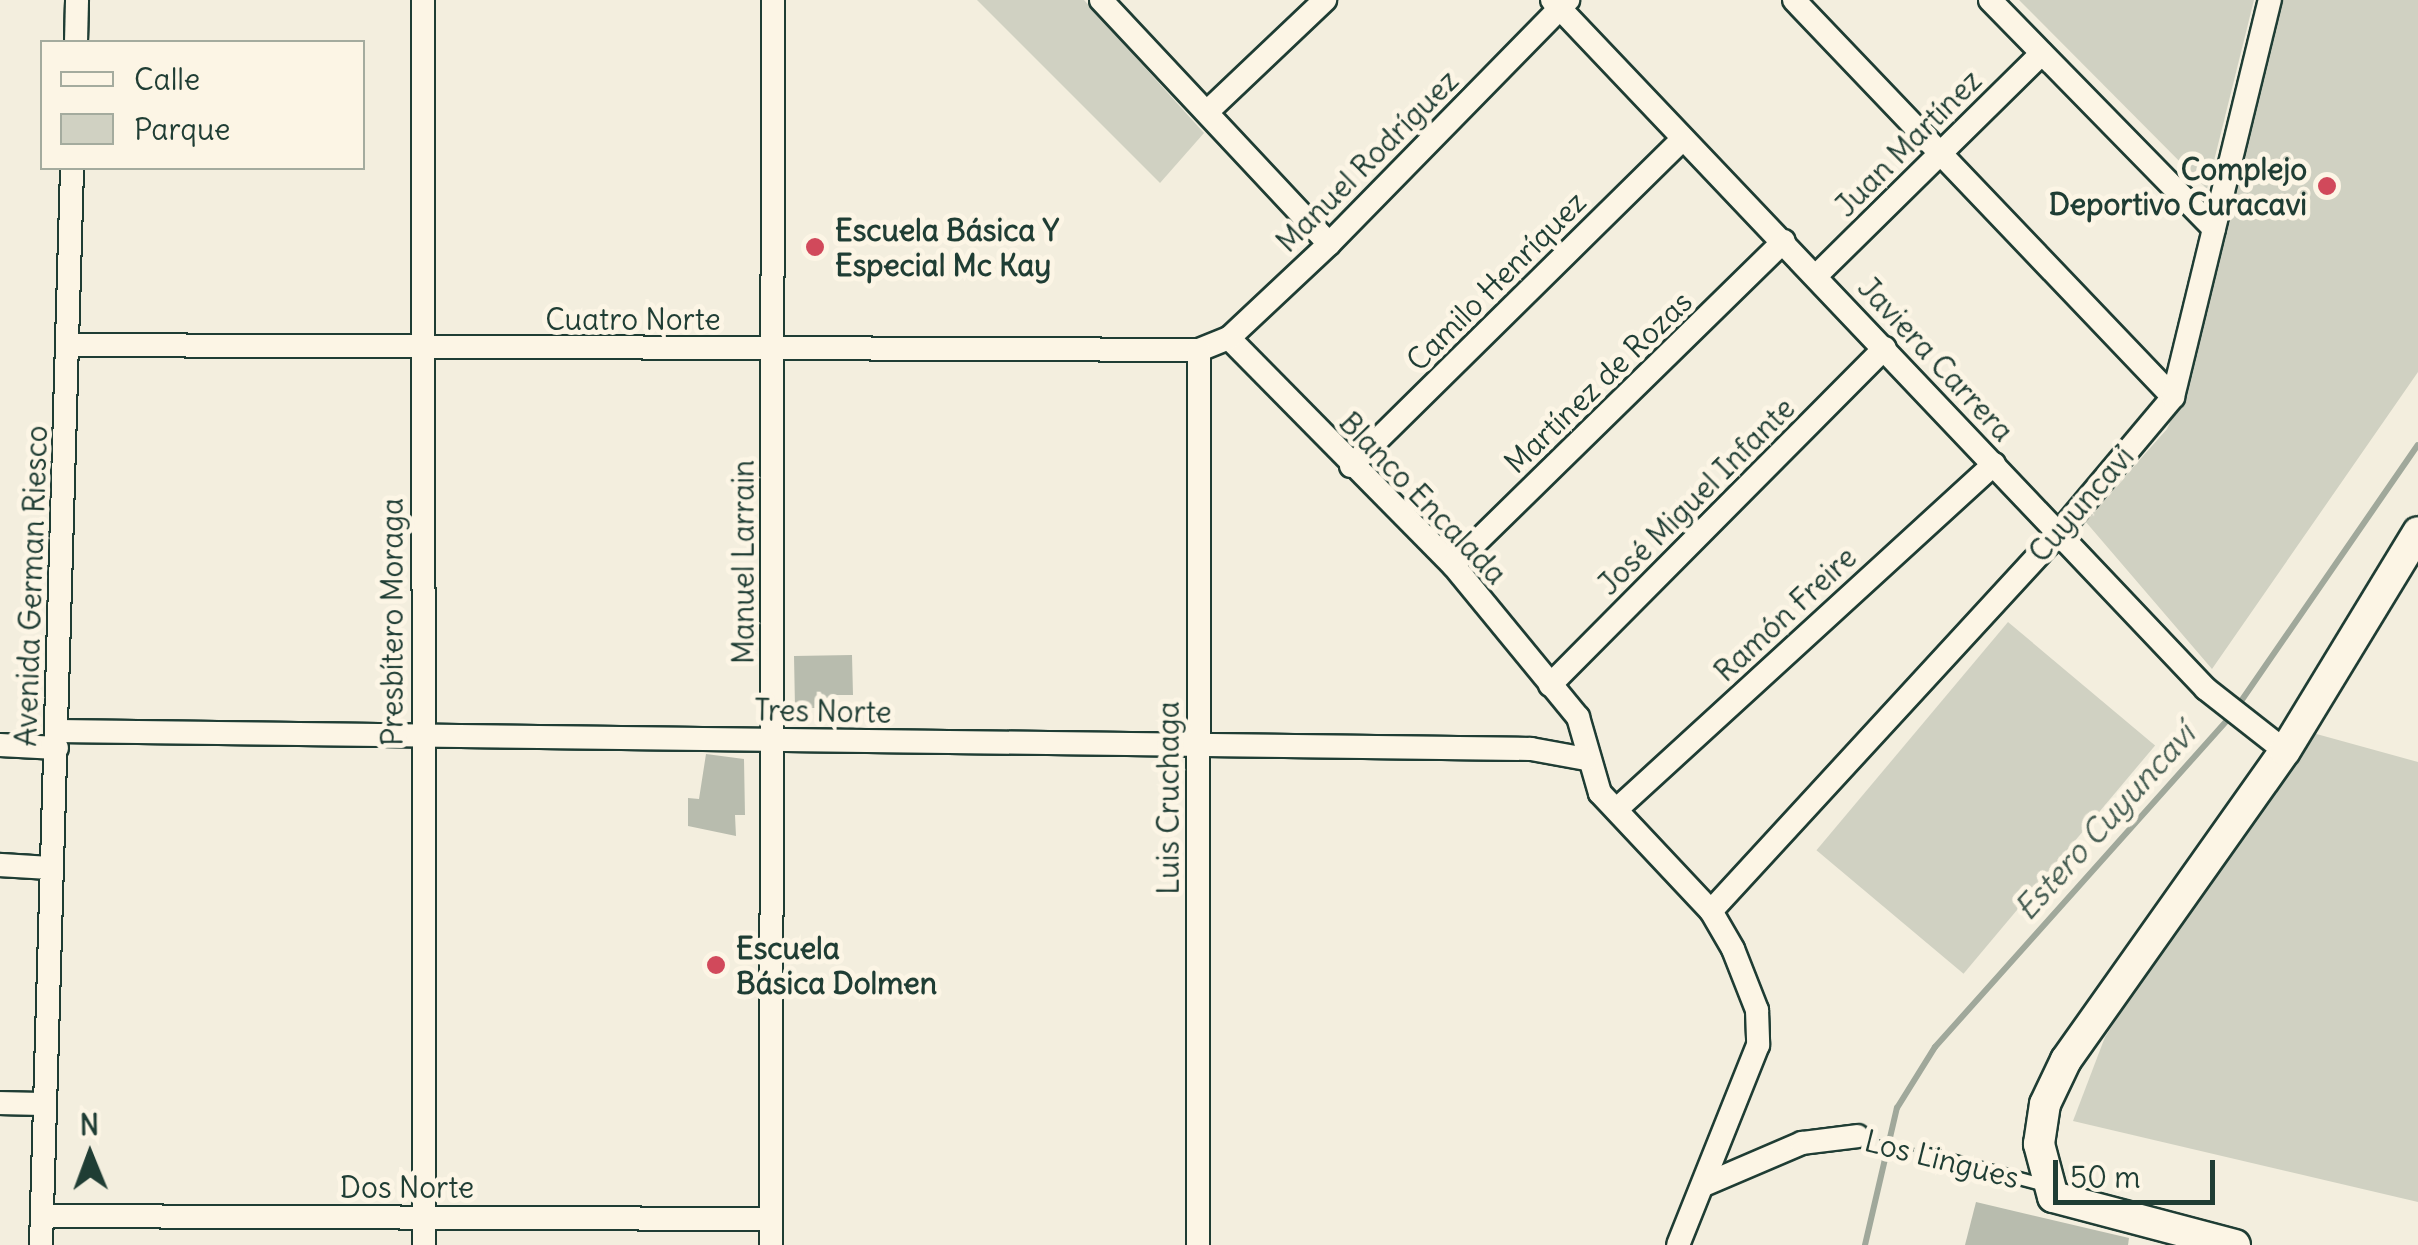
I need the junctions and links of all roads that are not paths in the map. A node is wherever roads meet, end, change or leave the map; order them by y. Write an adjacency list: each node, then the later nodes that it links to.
1 (77, 0): 10 (street)
2 (424, 0): 24 (street, Presbítero Moraga)
3 (773, 0): 23 (street, Manuel Larrain)
4 (1325, 0): 12 (street)
5 (1794, 0): 14 (street)
6 (1990, 0): 11 (street)
7 (2270, 0): 16 (street, Cuyuncaví)
8 (1103, 1): 12 (street)
9 (1560, 3): 13 (street, Javiera Carrera); 18 (street, Manuel Rodríguez)
10 (76, 40)
11 (2042, 52): 14 (street, Juan Martínez); 16 (street)
12 (1207, 112): 18 (street)
13 (1683, 139): 17 (street, Javiera Carrera); 28 (street, Camilo Henríquez)
14 (1942, 154): 19 (street, Juan Martínez); 26 (street)
15 (72, 170): 21 (street, Avenida German Riesco)
16 (2214, 229): 26 (street, Cuyuncaví)
17 (1784, 241): 19 (street, Javiera Carrera); 31 (street, Martínez de Rozas)
18 (1329, 244): 20 (street, Manuel Rodríguez)
19 (1816, 276): 22 (street, Javiera Carrera)
20 (1229, 338): 25 (street, Manuel Rodríguez); 28 (street, Blanco Encalada)
21 (68, 345): 24 (street, Cuatro Norte); 34 (street, Avenida German Riesco)
22 (1885, 348): 27 (street, Javiera Carrera); 32 (street, José Miguel Infante)
23 (774, 349): 24 (street, Cuatro Norte); 25 (street, Cuatro Norte); 35 (street, Manuel Larrain)
24 (424, 350): 33 (street, Presbítero Moraga)
25 (1200, 350): 37 (street, Luis Cruchaga)
26 (2173, 397): 30 (street, Cuyuncaví)
27 (1994, 464): 30 (street, Javiera Carrera); 40 (street, Ramón Freire)
28 (1351, 466): 31 (street, Blanco Encalada)
29 (2418, 532): 38 (street)
30 (2058, 534): 38 (street, Javiera Carrera); 43 (street, Cuyuncaví)
31 (1453, 565): 32 (street, Blanco Encalada)
32 (1550, 685): 39 (street, Blanco Encalada)
33 (420, 735): 34 (street, Tres Norte); 35 (street, Tres Norte); 51 (street, Presbítero Moraga)
34 (57, 739): 36 (street, Tres Norte); 42 (street, Avenida German Riesco)
35 (772, 740): 37 (street, Tres Norte); 52 (street, Manuel Larrain)
36 (0, 745)
37 (1198, 746): 39 (street, Tres Norte); 57 (street, Luis Cruchaga)
38 (2285, 751): 49 (street)
39 (1586, 760): 40 (street)
40 (1618, 809): 43 (street)
41 (0, 865): 42 (street)
42 (51, 868): 45 (street, Avenida German Riesco)
43 (1711, 911): 48 (street)
44 (0, 1103): 45 (street)
45 (42, 1104): 50 (street, Avenida German Riesco)
46 (1858, 1136): 48 (street, Los Lingues)
47 (1928, 1154): 49 (lane, Los Lingues)
48 (1704, 1185): 58 (street)
49 (2045, 1185): 53 (street, Los Lingues)
50 (42, 1216): 51 (street, Dos Norte); 54 (street, Avenida German Riesco)
51 (424, 1216): 52 (street, Dos Norte); 55 (street, Presbítero Moraga)
52 (771, 1219): 56 (street, Manuel Larrain)
53 (2166, 1237): 59 (street, Los Lingues)
54 (42, 1245)
55 (424, 1245)
56 (771, 1245)
57 (1198, 1245)
58 (1678, 1245)
59 (2235, 1245)

